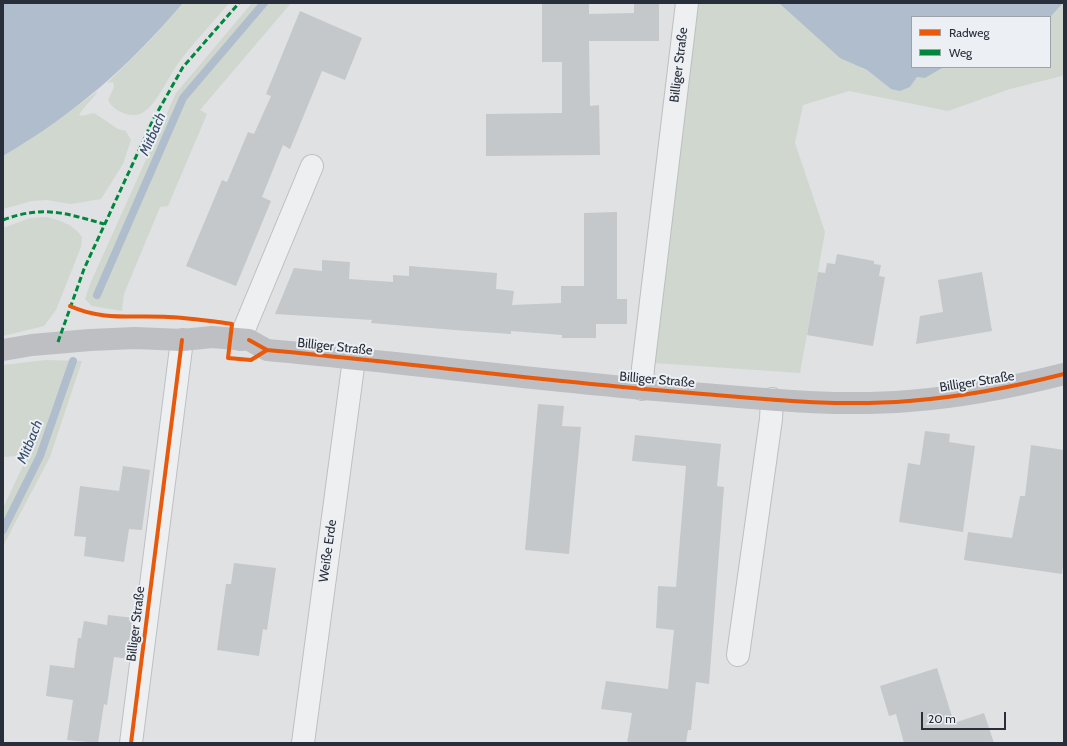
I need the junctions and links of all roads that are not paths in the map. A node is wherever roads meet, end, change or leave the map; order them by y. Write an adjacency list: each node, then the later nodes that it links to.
1 (687, 3): 8 (street, Billiger Straße)
2 (312, 166): 3 (street)
3 (240, 339): 4 (street, Billiger Straße); 6 (street, Billiger Straße)
4 (182, 340): 5 (street, Billiger Straße); 11 (street, Billiger Straße)
5 (3, 350)
6 (354, 359): 8 (street, Billiger Straße); 12 (street, Weiße Erde)
7 (1064, 374): 9 (street, Billiger Straße)
8 (642, 389): 9 (street, Billiger Straße)
9 (772, 400): 10 (street)
10 (738, 655)
11 (131, 743)
12 (302, 743)

